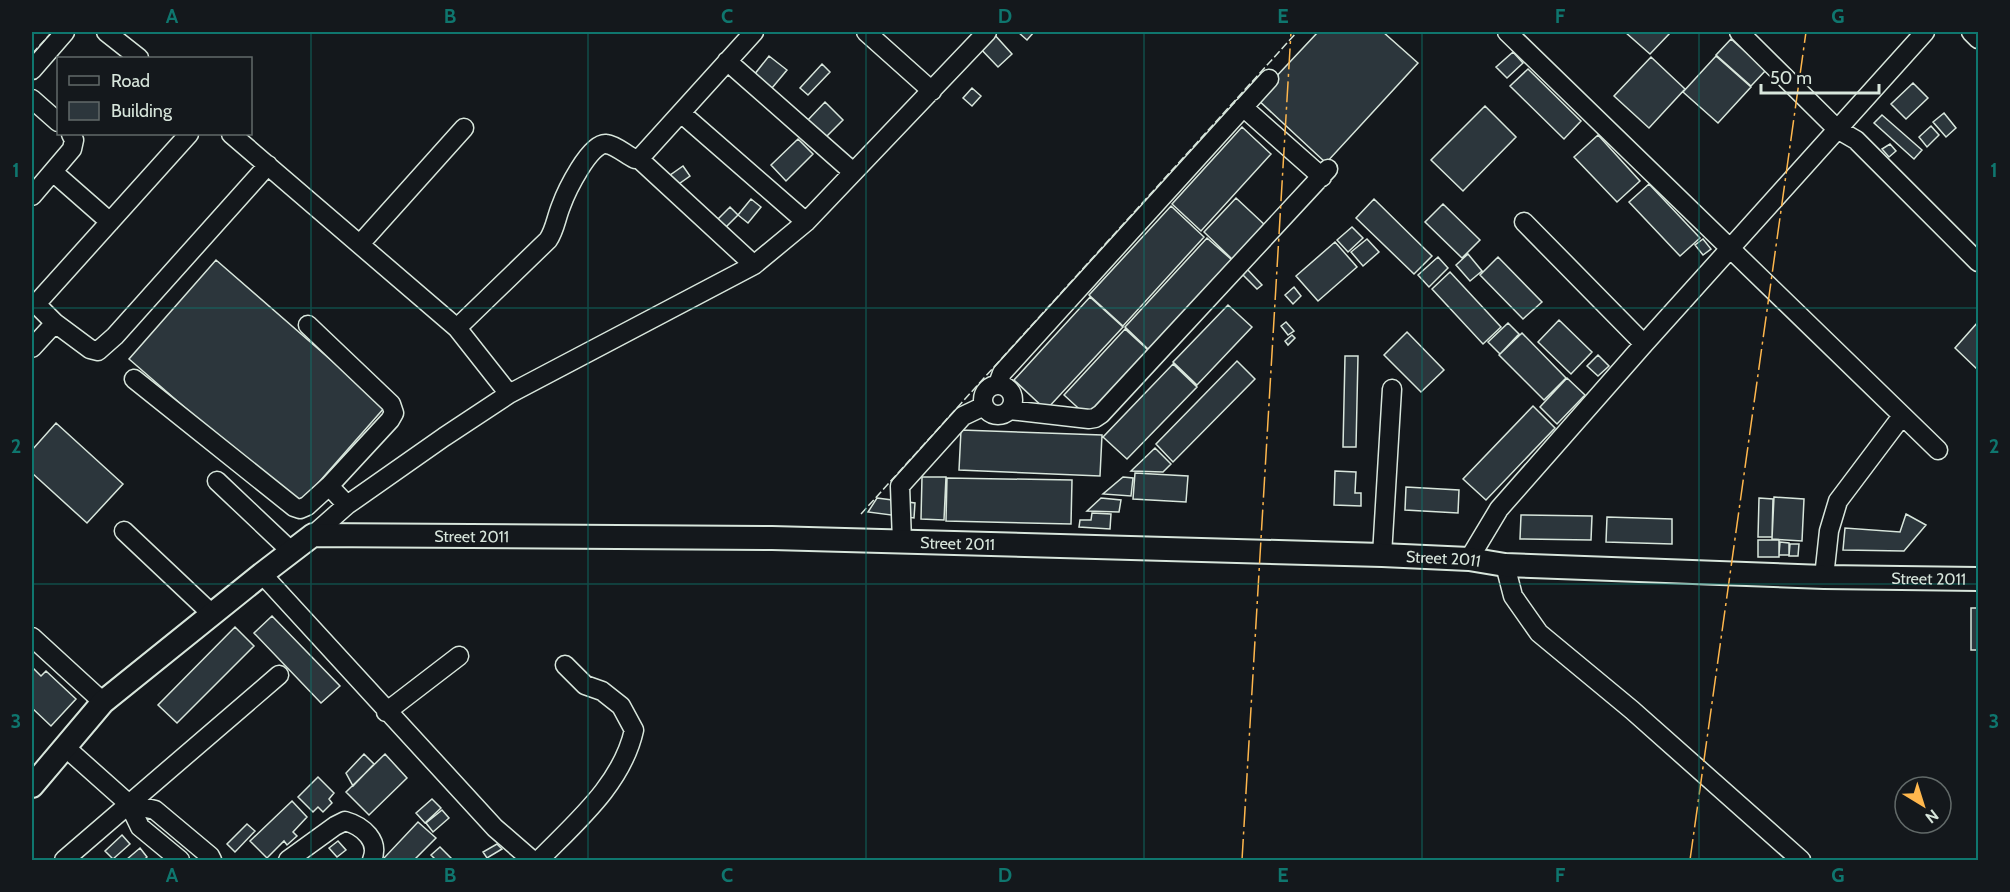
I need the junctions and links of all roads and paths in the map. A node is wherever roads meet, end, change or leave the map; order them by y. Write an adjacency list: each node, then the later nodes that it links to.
1 (65, 32): 13 (street)
2 (106, 32): 11 (street)
3 (754, 32): 12 (street)
4 (866, 32): 15 (street)
5 (987, 32): 15 (street)
6 (1507, 32): 34 (street)
7 (1739, 32): 21 (street)
8 (1924, 32): 21 (street)
9 (1971, 32): 10 (street)
10 (1978, 39)
11 (138, 57)
12 (727, 62): 18 (street); 28 (street)
13 (32, 70)
14 (1269, 79): 17 (street)
15 (932, 91): 28 (street)
16 (32, 99): 19 (street)
17 (1243, 107): 44 (street); 48 (street)
18 (681, 113): 25 (street); 31 (street)
19 (57, 121)
20 (464, 128): 33 (street)
21 (1837, 129): 34 (street); 35 (street)
22 (72, 135): 27 (street)
23 (188, 135): 30 (street)
24 (232, 135): 26 (street)
25 (639, 159): 36 (street); 40 (street)
26 (268, 165): 33 (street); 38 (street)
27 (53, 172): 29 (street); 30 (street)
28 (853, 172): 31 (street)
29 (32, 196)
30 (110, 222): 37 (street)
31 (806, 222): 36 (street)
32 (1524, 222): 41 (street)
33 (360, 244): 40 (street)
34 (1730, 249): 41 (street); 49 (street)
35 (1978, 262)
36 (754, 265): 46 (street)
37 (34, 302): 38 (street)
38 (55, 323): 42 (street)
39 (308, 325): 52 (street)
40 (458, 328): 46 (street)
41 (1644, 344): 59 (street)
42 (32, 348)
43 (134, 379): 52 (street)
44 (998, 384): 47 (street); 48 (street)
45 (1392, 389): 58 (street)
46 (509, 394): 53 (street)
47 (984, 406): 48 (street); 56 (street)
48 (1009, 410)
49 (1902, 416): 50 (street); 62 (street)
50 (1938, 450)
51 (217, 481): 57 (street)
52 (329, 486): 53 (street)
53 (347, 505): 55 (street)
54 (124, 531): 64 (street)
55 (313, 535): 56 (main road, Street 2011); 57 (main road)
56 (902, 542): 58 (main road, Street 2011)
57 (291, 551): 61 (main road)
58 (1382, 555): 59 (main road, Street 2011)
59 (1469, 559): 60 (main road, Street 2011)
60 (1505, 565): 62 (main road, Street 2011); 81 (street)
61 (262, 574): 64 (main road); 70 (street)
62 (1824, 577): 63 (main road, Street 2011)
63 (1978, 579)
64 (212, 614): 69 (main road)
65 (32, 637): 69 (street)
66 (459, 656): 70 (street)
67 (565, 665): 80 (street)
68 (279, 675): 73 (street)
69 (103, 702): 71 (main road)
70 (386, 712): 79 (street)
71 (65, 747): 72 (main road); 73 (street)
72 (32, 786)
73 (129, 804): 74 (street); 75 (street); 76 (street)
74 (64, 861)
75 (180, 861)
76 (212, 861)
77 (288, 861): 78 (street)
78 (372, 861)
79 (532, 861)
80 (539, 861)
81 (1801, 861)

